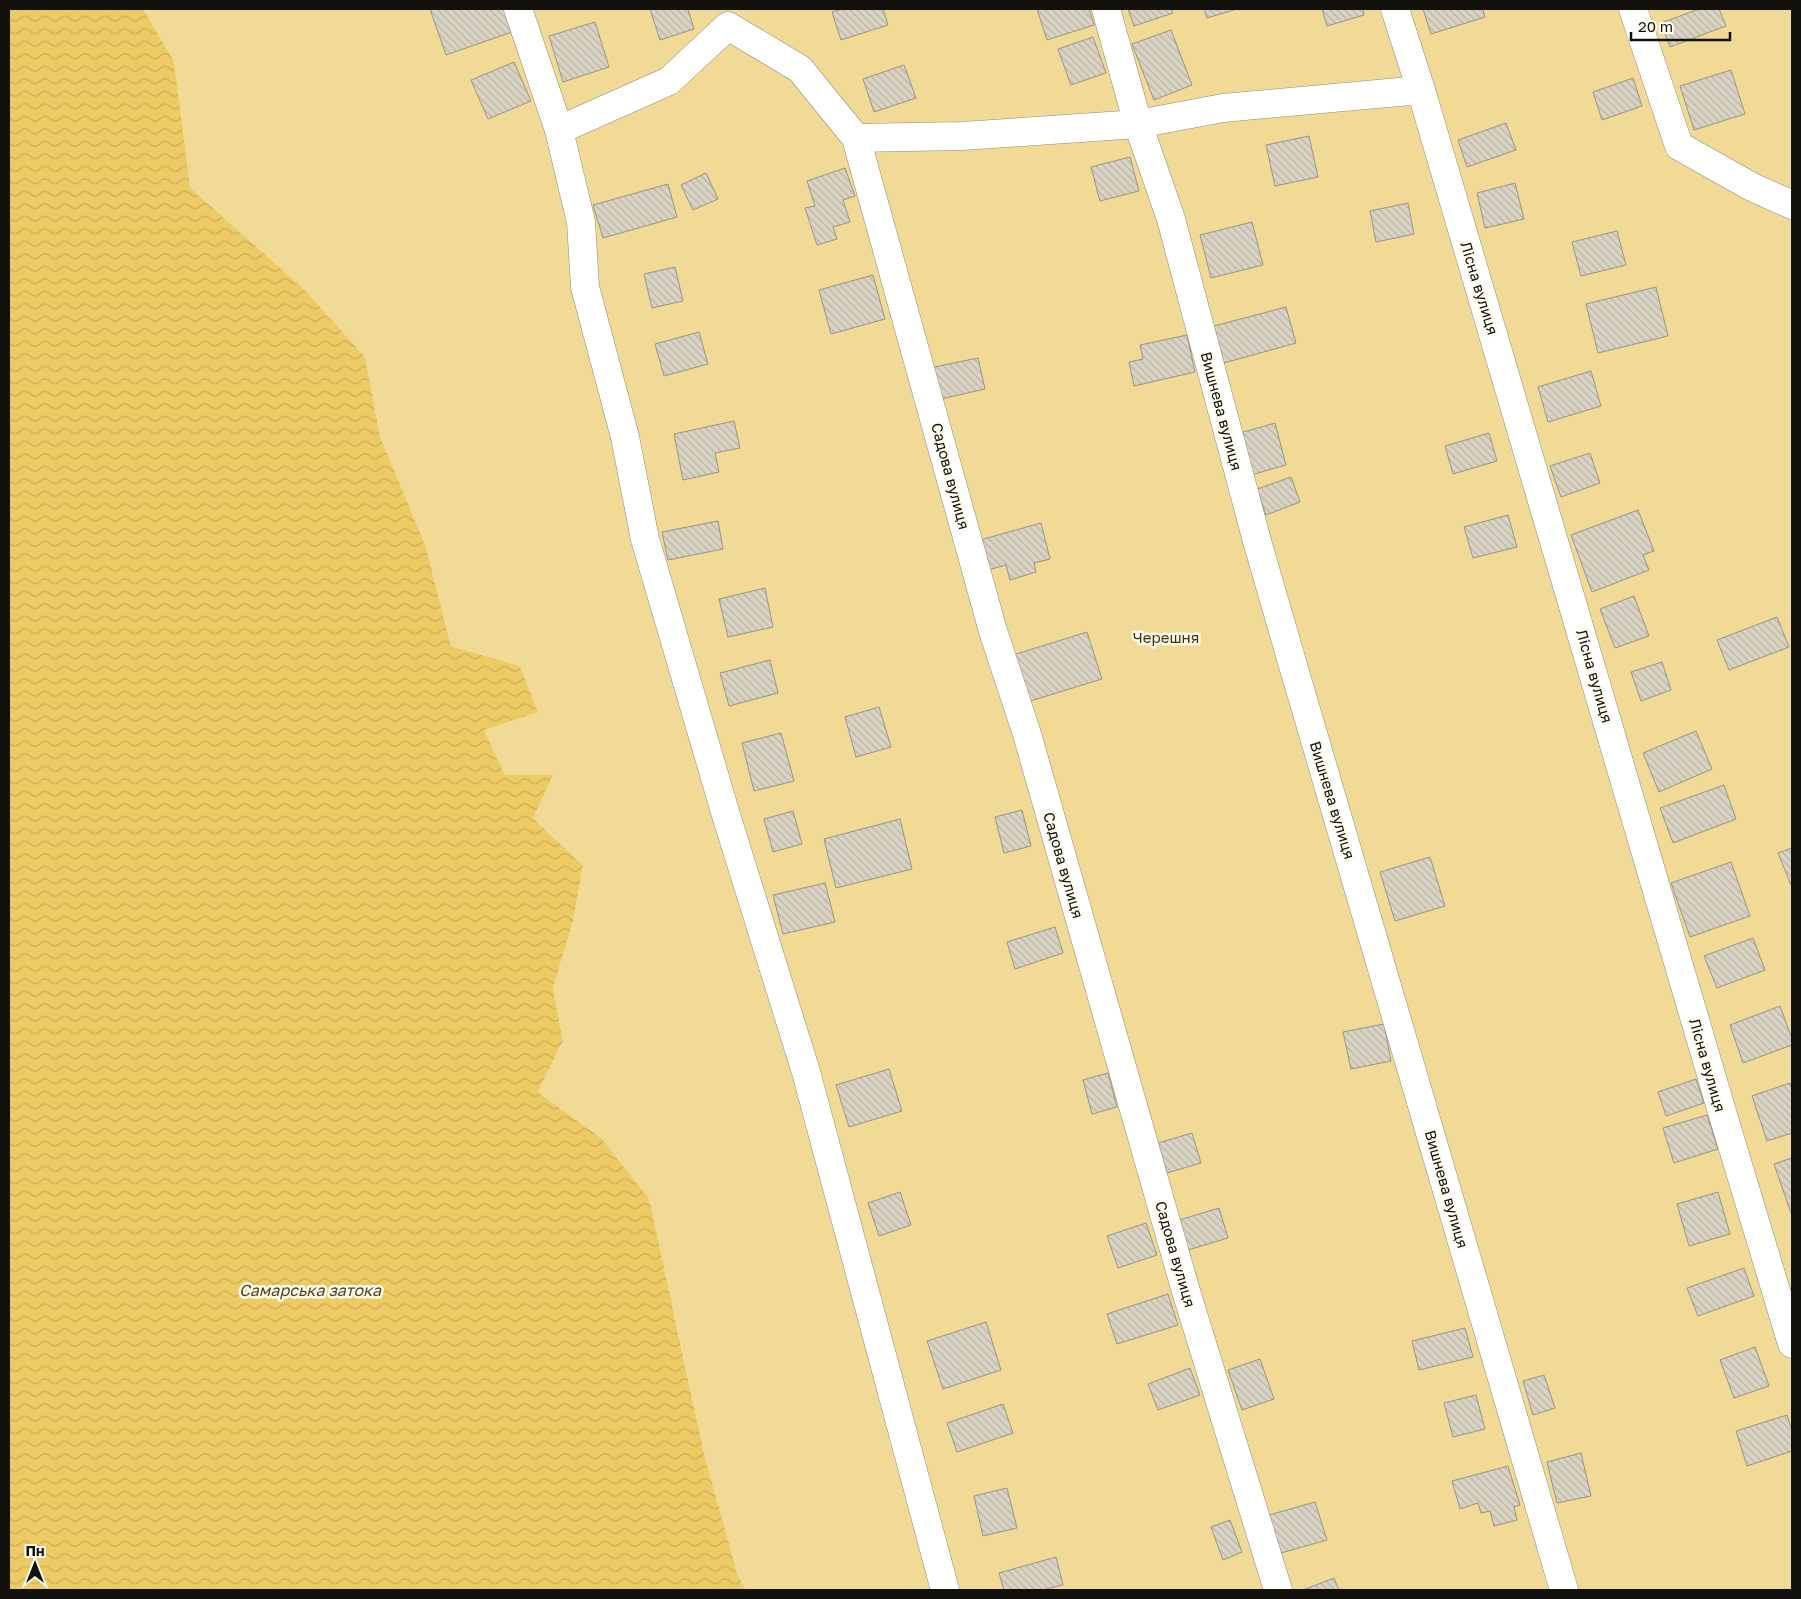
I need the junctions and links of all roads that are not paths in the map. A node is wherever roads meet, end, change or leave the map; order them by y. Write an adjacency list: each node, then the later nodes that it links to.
1 (518, 9): 8 (lane)
2 (1106, 9): 7 (lane, Вишнева вулиця)
3 (1395, 9): 6 (lane, Лісна вулиця)
4 (1633, 9): 10 (lane)
5 (724, 18): 8 (lane); 9 (lane)
6 (1421, 90): 7 (lane); 11 (lane, Лісна вулиця)
7 (1138, 124): 9 (lane); 14 (lane, Вишнева вулиця)
8 (559, 130): 12 (lane)
9 (856, 138): 13 (lane, Садова вулиця)
10 (1792, 205)
11 (1792, 1344)
12 (945, 1590)
13 (1278, 1590)
14 (1564, 1590)

